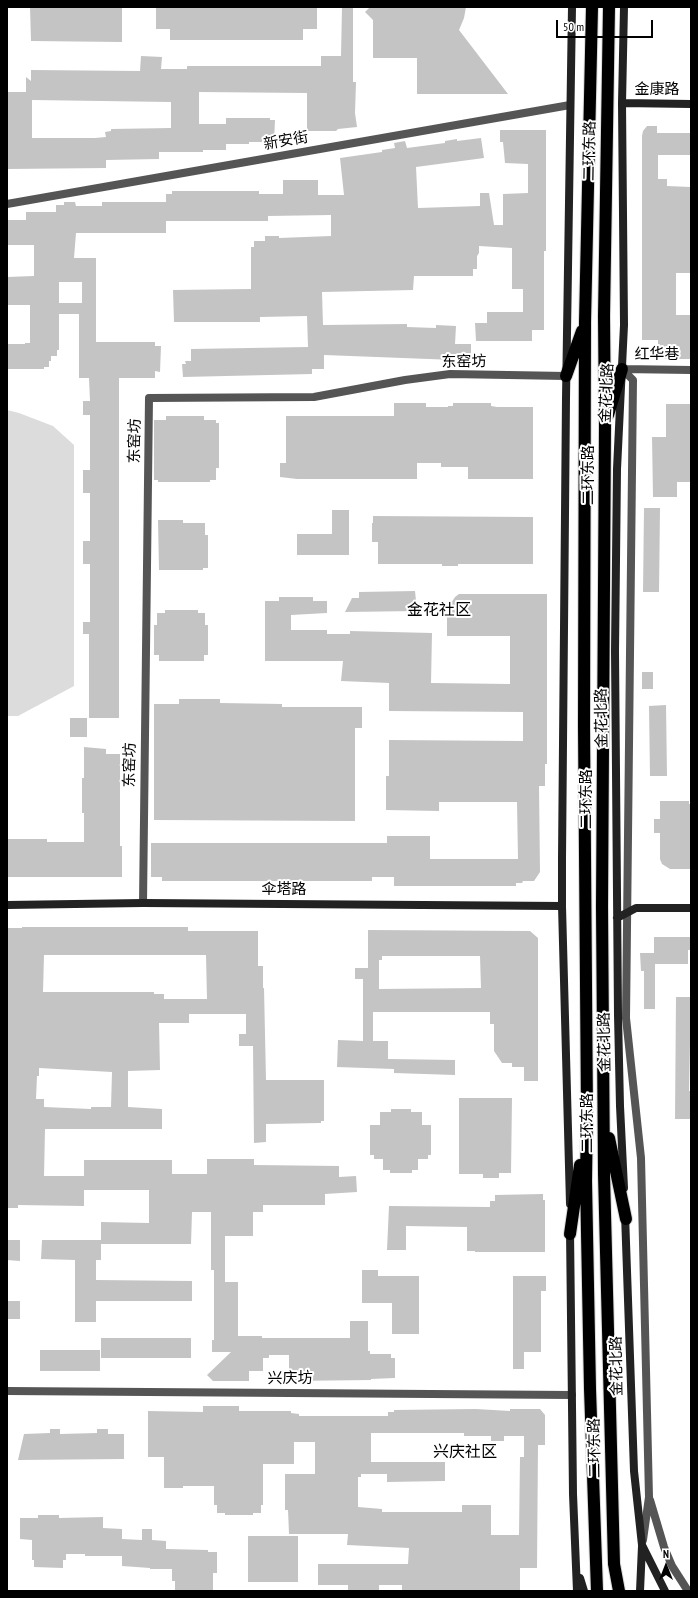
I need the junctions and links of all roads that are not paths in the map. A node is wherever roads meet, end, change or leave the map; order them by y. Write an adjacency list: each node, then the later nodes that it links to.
1 (572, 7): 7 (main road)
2 (592, 7): 9 (highway, 二环东路)
3 (608, 7): 13 (highway, 二环东路)
4 (624, 7): 5 (main road, 金花北路)
5 (622, 103): 6 (main road, 金康路); 10 (main road, 金花北路)
6 (691, 104)
7 (570, 105): 8 (street, 新安街); 12 (main road)
8 (7, 204)
9 (585, 322): 12 (highway); 20 (highway, 二环东路)
10 (622, 369): 11 (street, 红华巷); 13 (highway); 18 (street); 19 (main road, 金花北路)
11 (691, 370)
12 (566, 376): 14 (street, 东窑坊); 16 (main road)
13 (605, 426): 21 (highway, 二环东路)
14 (142, 903): 15 (main road, 伞塔路); 16 (main road, 伞塔路)
15 (7, 904)
16 (562, 906): 23 (main road)
17 (691, 908): 18 (main road)
18 (628, 913): 19 (main road); 26 (street)
19 (617, 918): 22 (main road, 金花北路)
20 (587, 1112): 23 (highway); 31 (highway, 二环东路)
21 (603, 1112): 22 (highway); 32 (highway, 二环东路)
22 (626, 1219): 27 (main road, 金花北路)
23 (570, 1234): 25 (main road)
24 (7, 1391): 25 (street, 兴庆坊)
25 (572, 1395): 28 (main road)
26 (649, 1497): 27 (street); 35 (street)
27 (642, 1545): 33 (main road); 34 (main road, 金花北路)
28 (576, 1564): 29 (main road); 30 (main road)
29 (577, 1591)
30 (584, 1591)
31 (597, 1591)
32 (619, 1591)
33 (640, 1591)
34 (665, 1591)
35 (688, 1591)

